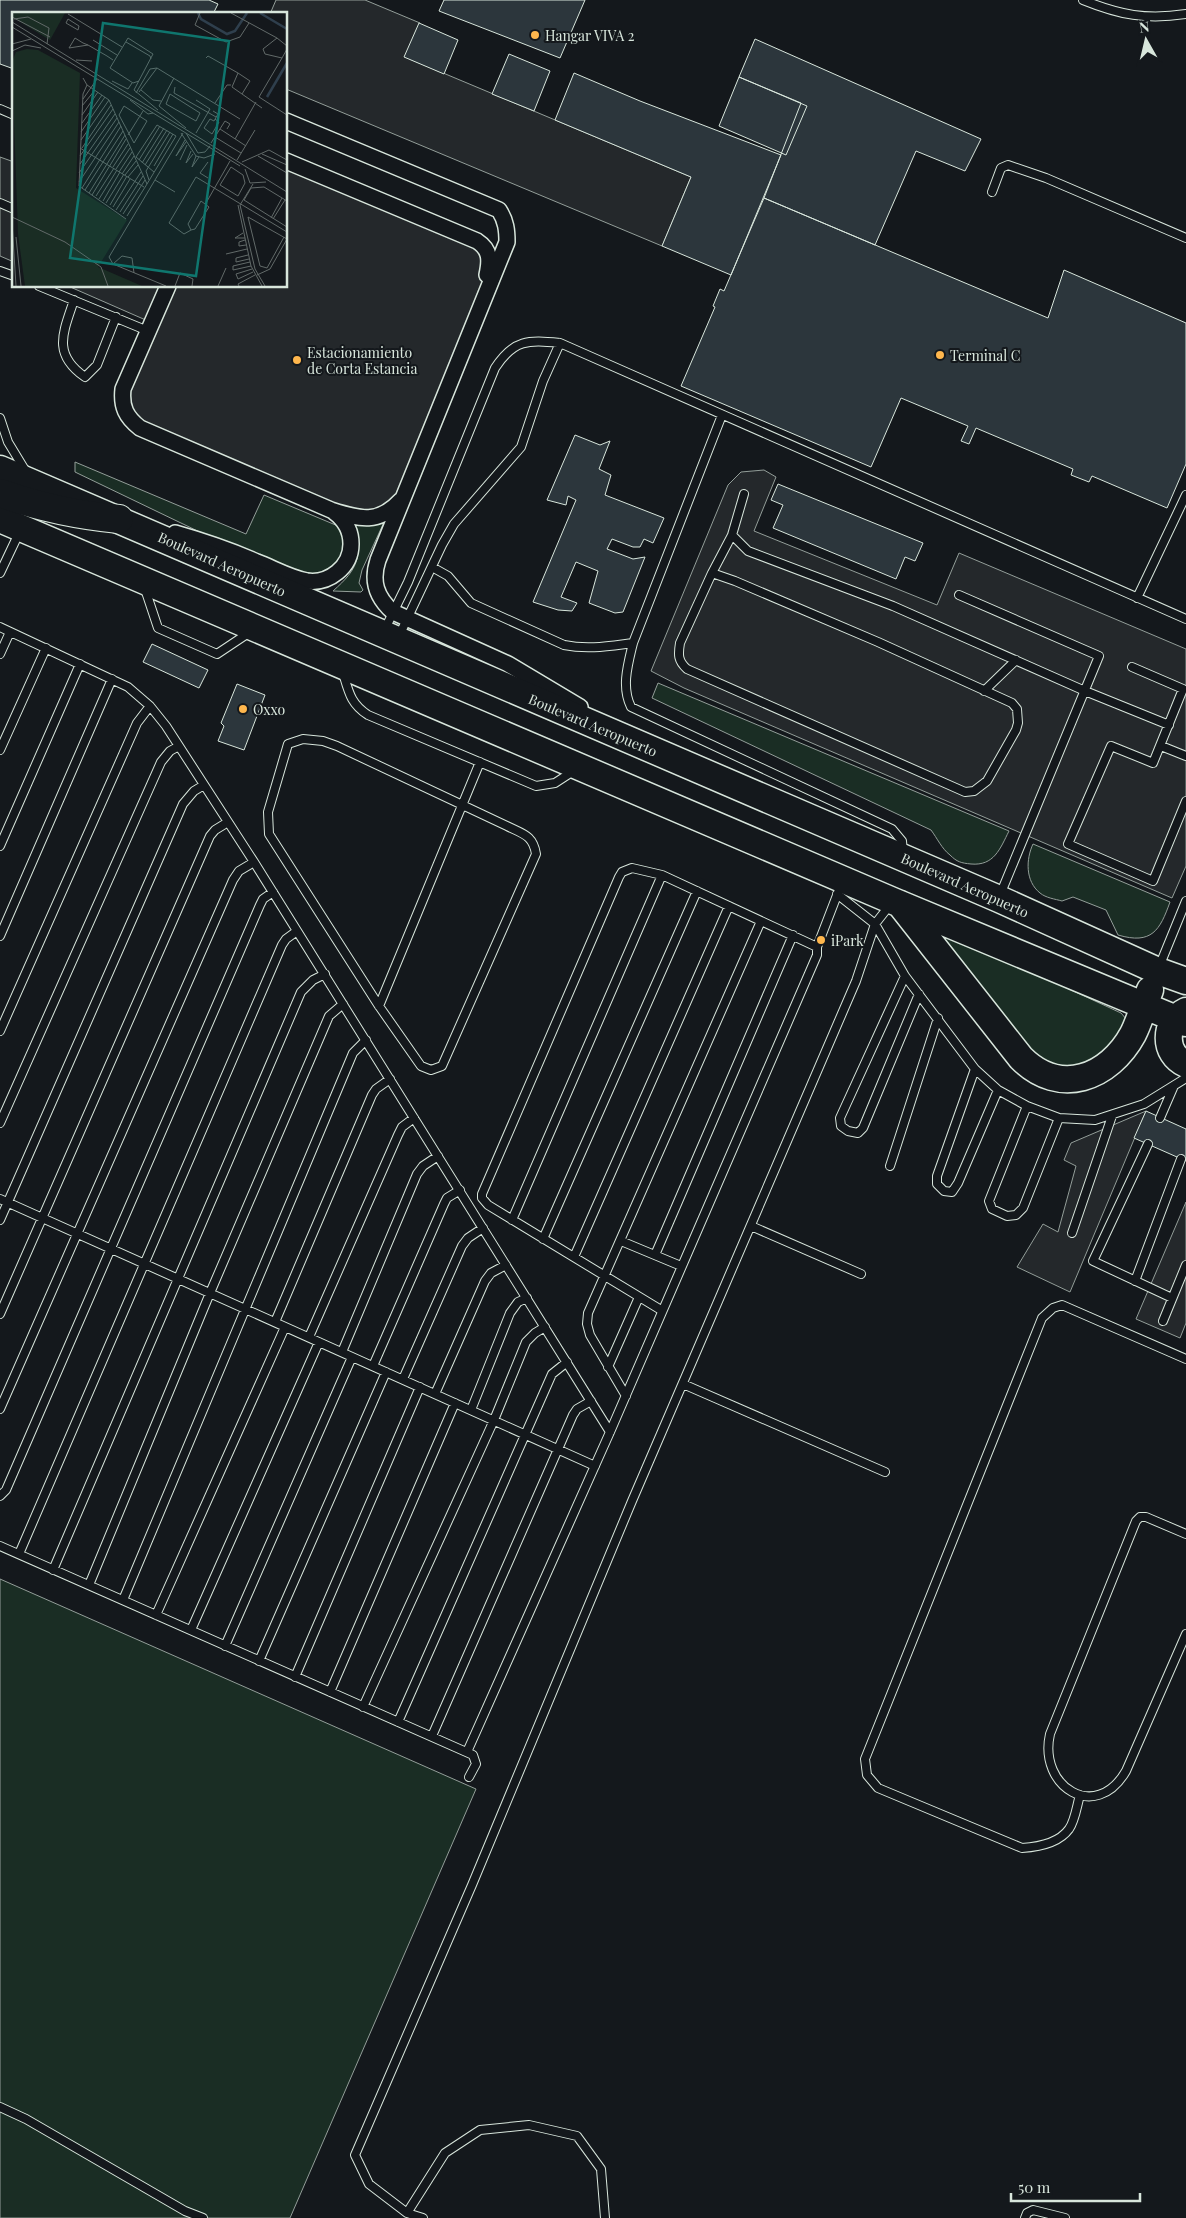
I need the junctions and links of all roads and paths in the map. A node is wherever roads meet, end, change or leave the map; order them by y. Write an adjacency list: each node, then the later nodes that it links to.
1 (1083, 0): 2 (lane)
2 (1186, 14)
3 (0, 109): 4 (lane)
4 (12, 114)
5 (288, 122): 16 (street)
6 (288, 162): 16 (street)
7 (992, 192): 10 (lane)
8 (0, 203): 9 (lane)
9 (12, 208)
10 (1186, 238)
11 (0, 271): 12 (lane)
12 (12, 275)
13 (43, 288): 15 (lane)
14 (167, 288): 18 (street)
15 (74, 300): 17 (lane); 17 (lane)
16 (478, 311): 24 (street)
17 (116, 317): 18 (lane)
18 (148, 331): 28 (street)
19 (560, 343): 20 (lane); 32 (lane); 39 (lane)
20 (722, 415): 37 (lane); 43 (lane)
21 (0, 418): 23 (lane)
22 (0, 469): 23 (highway, Boulevard Aeropuerto)
23 (35, 484): 29 (highway, Boulevard Aeropuerto)
24 (408, 486): 28 (street); 39 (street)
25 (0, 493): 29 (highway)
26 (744, 494): 31 (lane)
27 (1186, 495): 37 (lane)
28 (331, 510): 29 (street)
29 (119, 519): 39 (highway, Boulevard Aeropuerto)
30 (11, 524): 33 (lane); 35 (highway)
31 (732, 535): 34 (lane); 46 (lane)
32 (432, 567): 39 (lane); 43 (lane)
33 (0, 573)
34 (712, 573): 51 (lane); 51 (lane)
35 (141, 580): 41 (highway); 41 (lane)
36 (959, 595): 52 (lane)
37 (1137, 598): 38 (lane)
38 (1186, 619)
39 (395, 626): 66 (highway, Boulevard Aeropuerto)
40 (0, 627): 42 (lane)
41 (255, 628): 48 (highway)
42 (10, 632): 44 (lane); 45 (lane)
43 (633, 643): 66 (lane)
44 (46, 648): 47 (lane); 57 (lane)
45 (0, 654)
46 (1016, 660): 51 (lane); 52 (lane)
47 (80, 664): 50 (lane); 65 (lane)
48 (340, 664): 59 (lane); 60 (highway)
49 (1132, 667): 54 (lane)
50 (112, 679): 53 (lane); 80 (lane)
51 (984, 691)
52 (1085, 691): 54 (lane); 72 (lane)
53 (150, 706): 55 (lane); 92 (lane)
54 (1169, 725): 56 (lane)
55 (179, 746): 61 (lane); 105 (lane)
56 (1161, 746): 58 (lane); 62 (lane)
57 (0, 750)
58 (1186, 756)
59 (480, 762): 60 (lane); 63 (lane)
60 (580, 766): 69 (highway)
61 (204, 785): 64 (lane); 112 (lane)
62 (1186, 801)
63 (462, 804): 88 (lane); 88 (lane); 88 (lane)
64 (228, 822): 67 (lane); 113 (lane)
65 (0, 846)
66 (903, 858): 72 (highway, Boulevard Aeropuerto)
67 (254, 862): 71 (lane); 119 (lane)
68 (662, 875): 70 (lane); 115 (lane); 115 (lane)
69 (840, 886): 73 (highway); 77 (lane); 81 (lane)
70 (697, 891): 75 (lane); 120 (lane)
71 (273, 892): 78 (lane); 122 (lane)
72 (998, 899): 82 (highway, Boulevard Aeropuerto)
73 (897, 902): 77 (lane); 89 (highway); 89 (highway)
74 (1185, 904): 82 (lane)
75 (728, 906): 76 (lane); 124 (lane)
76 (761, 921): 79 (lane); 121 (lane)
77 (875, 924): 84 (lane); 116 (lane)
78 (298, 931): 83 (lane); 125 (lane)
79 (793, 935): 81 (lane); 123 (lane)
80 (0, 936)
81 (817, 947): 128 (lane)
82 (1158, 971): 85 (highway, Boulevard Aeropuerto); 89 (highway)
83 (324, 974): 87 (lane); 131 (lane)
84 (905, 976): 86 (lane); 86 (lane)
85 (1186, 982)
86 (919, 994): 91 (lane)
87 (343, 1004): 93 (lane); 133 (lane)
88 (379, 1006)
89 (1144, 1006): 90 (highway)
90 (1183, 1017): 94 (highway)
91 (938, 1018): 95 (lane); 109 (lane)
92 (0, 1031)
93 (366, 1040): 97 (lane); 137 (lane)
94 (1186, 1064)
95 (975, 1069): 99 (lane); 99 (lane)
96 (1186, 1078): 98 (lane)
97 (390, 1079): 102 (lane); 141 (lane)
98 (1173, 1088): 101 (lane); 104 (lane)
99 (998, 1090): 100 (lane)
100 (1027, 1106): 103 (lane); 103 (lane)
101 (1112, 1116): 103 (lane); 118 (lane)
102 (414, 1118): 107 (lane); 144 (lane)
103 (1059, 1118)
104 (1160, 1118)
105 (0, 1123)
106 (1148, 1144): 132 (lane)
107 (438, 1156): 110 (lane); 146 (lane)
108 (1181, 1159): 132 (lane)
109 (890, 1166)
110 (460, 1190): 117 (lane); 150 (lane)
111 (0, 1199): 112 (lane)
112 (8, 1203): 113 (lane); 114 (lane)
113 (43, 1218): 119 (lane); 139 (lane)
114 (0, 1220)
115 (512, 1220): 120 (lane)
116 (751, 1226): 129 (lane); 154 (lane)
117 (484, 1228): 126 (lane); 153 (lane)
118 (1072, 1233)
119 (77, 1234): 122 (lane); 160 (lane)
120 (543, 1239): 124 (lane)
121 (621, 1241): 123 (lane); 130 (lane)
122 (112, 1249): 125 (lane); 168 (lane)
123 (655, 1255): 128 (lane)
124 (574, 1257): 130 (lane)
125 (144, 1264): 131 (lane); 171 (lane)
126 (506, 1264): 135 (lane); 156 (lane)
127 (1186, 1264): 136 (lane)
128 (681, 1266): 138 (lane)
129 (861, 1274)
130 (605, 1276): 134 (lane); 151 (lane)
131 (177, 1278): 133 (lane); 172 (lane)
132 (1135, 1281): 136 (lane)
133 (210, 1293): 137 (lane); 173 (lane)
134 (639, 1297): 138 (lane); 151 (lane)
135 (527, 1298): 143 (lane); 161 (lane)
136 (1172, 1298): 140 (lane)
137 (244, 1308): 141 (lane); 174 (lane)
138 (661, 1310): 157 (lane)
139 (0, 1314)
140 (1163, 1321)
141 (275, 1322): 142 (lane)
142 (285, 1327): 144 (lane); 175 (lane)
143 (545, 1327): 149 (lane); 162 (lane)
144 (309, 1337): 145 (lane)
145 (319, 1342): 146 (lane); 176 (lane)
146 (342, 1352): 147 (lane)
147 (352, 1357): 150 (lane); 178 (lane)
148 (1186, 1359): 187 (lane)
149 (567, 1362): 158 (lane); 164 (lane)
150 (373, 1366): 152 (lane)
151 (608, 1367): 157 (lane)
152 (386, 1372): 153 (lane); 179 (lane)
153 (403, 1379): 155 (lane)
154 (683, 1384): 167 (lane); 189 (lane)
155 (420, 1387): 156 (lane); 180 (lane)
156 (435, 1394): 159 (lane)
157 (626, 1396): 163 (lane)
158 (591, 1401): 163 (lane); 165 (lane)
159 (455, 1403): 161 (lane); 181 (lane)
160 (0, 1409)
161 (471, 1410): 162 (lane)
162 (494, 1420): 164 (lane); 182 (lane)
163 (610, 1432): 166 (lane)
164 (525, 1434): 165 (lane); 183 (lane)
165 (558, 1449): 166 (lane); 184 (lane)
166 (595, 1466): 185 (lane)
167 (884, 1472)
168 (0, 1496)
169 (1185, 1530): 187 (lane)
170 (0, 1546): 171 (lane)
171 (19, 1554): 172 (lane)
172 (53, 1570): 173 (lane)
173 (89, 1585): 174 (lane)
174 (123, 1600): 175 (lane)
175 (156, 1615): 176 (lane)
176 (191, 1630): 178 (lane)
177 (1186, 1634): 187 (lane)
178 (225, 1646): 179 (lane)
179 (259, 1661): 180 (lane)
180 (295, 1677): 181 (lane)
181 (330, 1692): 182 (lane)
182 (363, 1707): 183 (lane)
183 (398, 1722): 184 (lane)
184 (432, 1736): 185 (lane)
185 (467, 1752): 186 (lane)
186 (469, 1777)
187 (1080, 1795)
188 (0, 2107): 190 (lane)
189 (407, 2213): 191 (lane); 192 (lane)
190 (203, 2218)
191 (423, 2218)
192 (605, 2218)
193 (1025, 2218): 194 (lane)
194 (1065, 2218)

